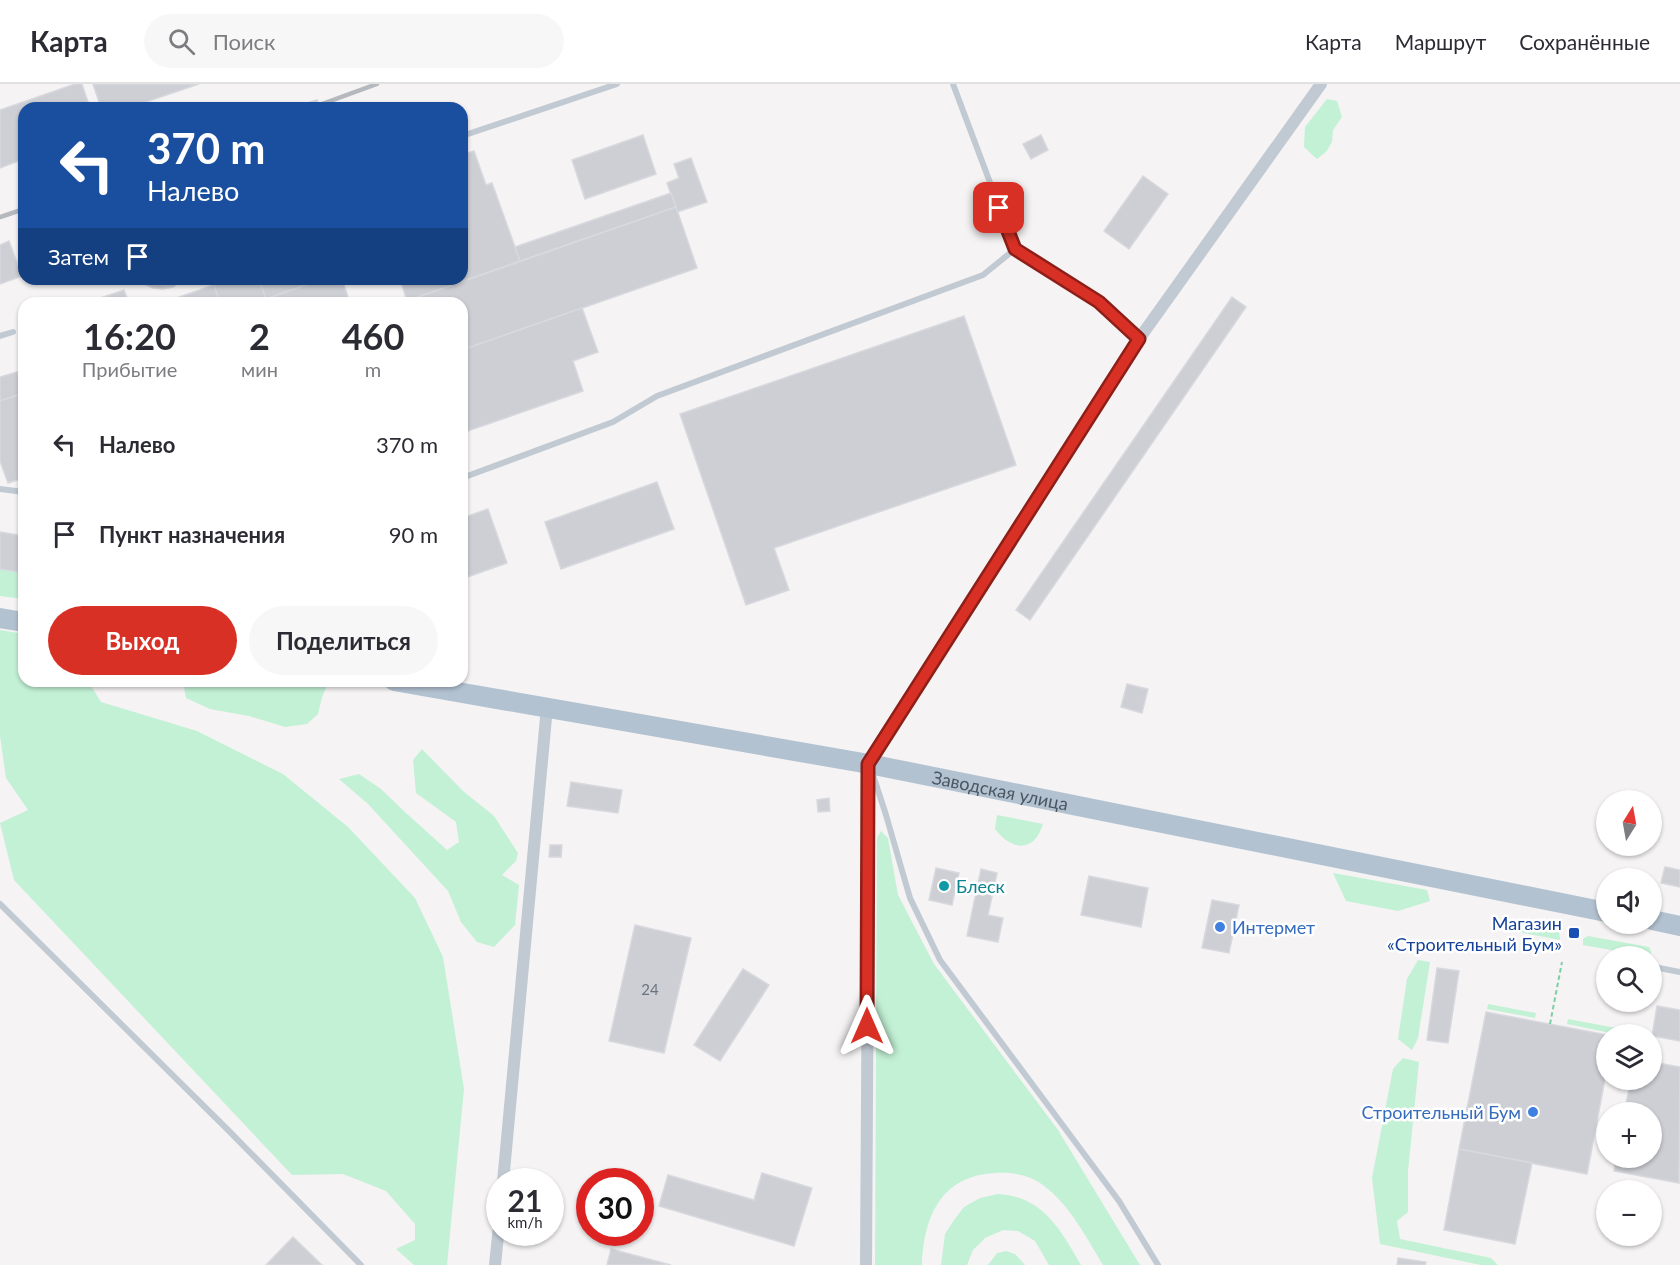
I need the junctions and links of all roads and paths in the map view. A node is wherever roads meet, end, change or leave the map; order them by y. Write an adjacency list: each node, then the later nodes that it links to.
1 (617, 84): 4 (lane)
2 (953, 84): 5 (lane)
3 (1321, 84): 8 (street)
4 (468, 134)
5 (1015, 249): 8 (lane); 9 (lane)
6 (13, 332): 7 (lane)
7 (0, 336)
8 (1139, 339): 16 (street)
9 (468, 476)
10 (0, 489): 11 (lane)
11 (18, 491)
12 (0, 618): 13 (main road)
13 (18, 621)
14 (429, 687): 15 (main road, Заводская улица)
15 (547, 707): 16 (main road, Заводская улица); 25 (street)
16 (868, 764): 18 (main road, Заводская улица); 29 (street); 30 (lane)
17 (0, 904): 27 (lane)
18 (1596, 910)
19 (1662, 922): 20 (main road)
20 (1680, 926)
21 (1562, 962): 24 (path)
22 (1662, 969): 23 (lane)
23 (1680, 972)
24 (1550, 1024)
25 (504, 1168)
26 (497, 1246): 28 (street)
27 (361, 1265)
28 (495, 1265)
29 (866, 1265)
30 (1158, 1265)

